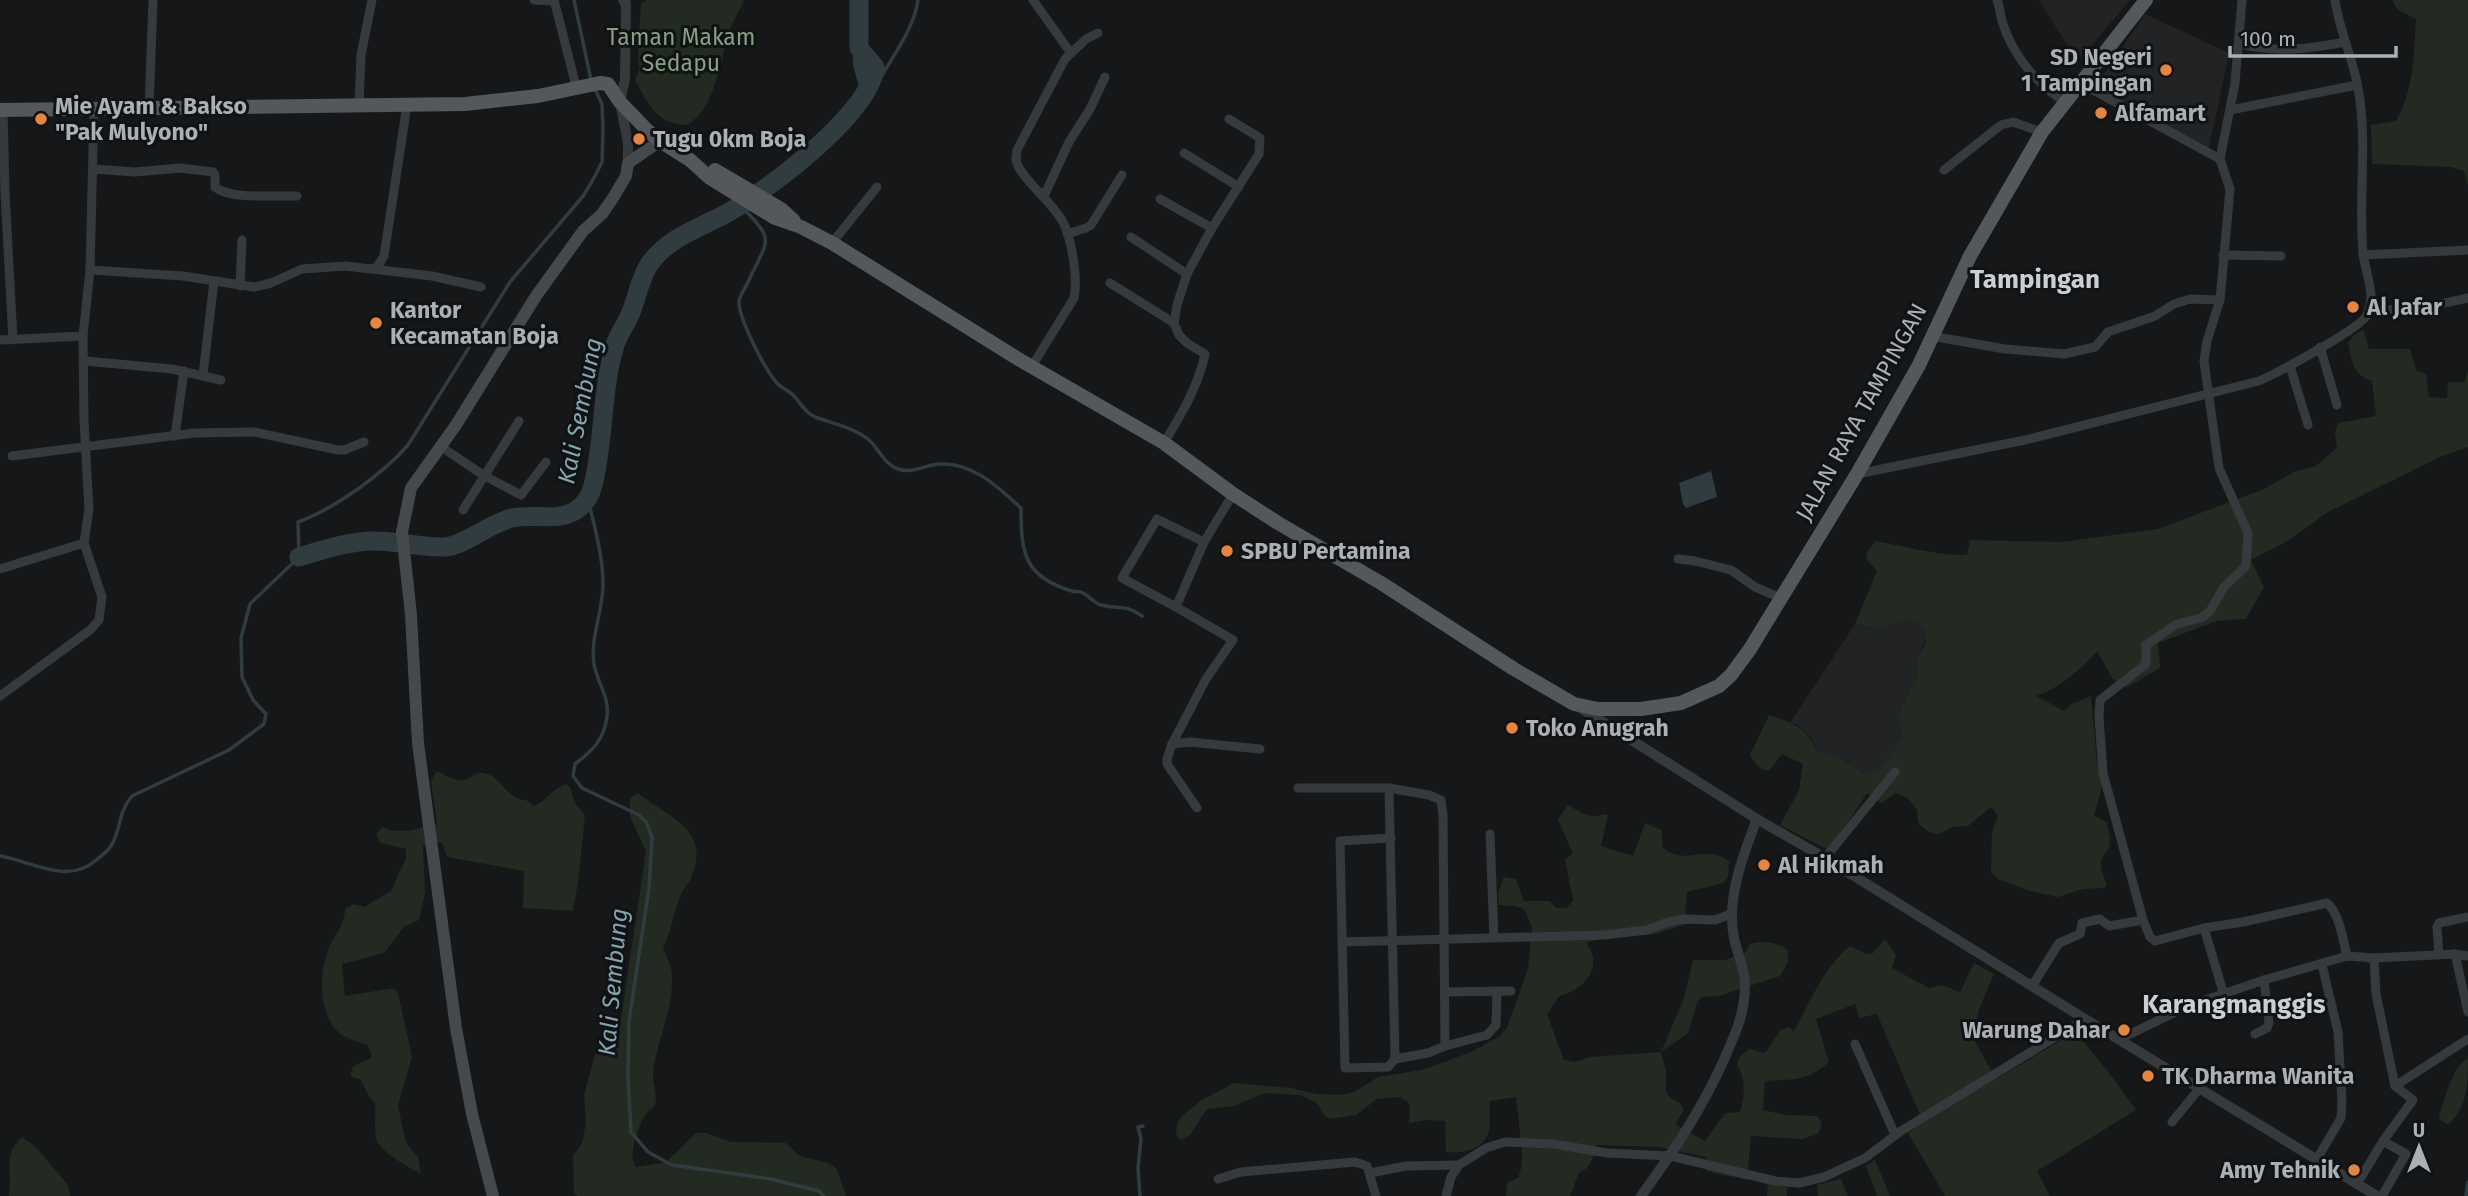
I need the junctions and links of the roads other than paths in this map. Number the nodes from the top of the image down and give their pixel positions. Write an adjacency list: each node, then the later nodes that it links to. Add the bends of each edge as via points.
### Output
1 (153, 0): 23 (street)
2 (372, 0): 21 (street, via 361,55)
3 (534, 0): 4 (street)
4 (554, 0): 18 (street)
5 (1033, 0): 14 (street)
6 (1997, 0): 20 (street, via 2006,31 2027,68 2046,90)
7 (2146, 0): 16 (main road, JALAN RAYA TAMPINGAN)
8 (2242, 0): 13 (street)
9 (2335, 0): 12 (street)
10 (627, 1): 19 (street)
11 (1098, 33): 14 (street)
12 (2344, 42): 13 (street, via 2275,49); 17 (street)
13 (2240, 44): 26 (street)
14 (1070, 52): 40 (street, via 1016,157 1017,166)
15 (1105, 78): 40 (street)
16 (2080, 83): 20 (main road, JALAN RAYA TAMPINGAN); 31 (street)
17 (2357, 85): 26 (street); 50 (street)
18 (577, 86): 19 (main road, via 608,85); 22 (main road, via 505,100)
19 (620, 102): 29 (main road); 32 (street)
20 (2065, 102): 28 (main road, JALAN RAYA TAMPINGAN)
21 (359, 105): 22 (main road); 23 (main road)
22 (407, 105): 52 (street, via 384,256)
23 (149, 109): 25 (main road)
24 (2, 110): 25 (main road); 38 (street)
25 (94, 110): 33 (street)
26 (2230, 110): 31 (street)
27 (1229, 119): 37 (street, via 1260,138 1259,154)
28 (2042, 132): 34 (street, via 2013,122 2001,125); 64 (main road, JALAN RAYA TAMPINGAN, via 1970,256)
29 (660, 141): 32 (main road); 47 (main road)
30 (1184, 153): 37 (street)
31 (2220, 159): 49 (street, via 2230,189)
32 (628, 163): 82 (main road, via 614,198 583,231 536,296)
33 (93, 169): 39 (street, via 213,172 220,191); 53 (street)
34 (1944, 170)
35 (1122, 175): 44 (street, via 1091,225)
36 (877, 187): 47 (street)
37 (1239, 187): 43 (street)
38 (2, 193): 42 (street)
39 (297, 195)
40 (1045, 196): 44 (street)
41 (1160, 199): 43 (street)
42 (3, 223): 66 (street)
43 (1212, 228): 54 (street)
44 (1067, 234): 69 (street, via 1077,285 1074,298)
45 (1131, 237): 54 (street)
46 (242, 240): 57 (street)
47 (832, 243): 69 (main road)
48 (2468, 250): 50 (street)
49 (2223, 255): 51 (street); 60 (street)
50 (2363, 255): 61 (street)
51 (2281, 256)
52 (370, 269): 57 (street, via 302,269 271,283); 58 (street)
53 (90, 270): 55 (street); 63 (street)
54 (1187, 274): 62 (street)
55 (214, 281): 57 (street); 72 (street)
56 (1110, 283): 62 (street)
57 (240, 286)
58 (481, 287)
59 (2468, 298): 61 (street, via 2425,308)
60 (2220, 300): 64 (street, via 2190,299 2174,304 2155,316 2108,332 2095,347 2064,354); 74 (street, via 2204,351)
61 (2369, 309): 67 (street, via 2354,328)
62 (1174, 323): 80 (street, via 1179,335 1205,354 1186,407)
63 (83, 336): 66 (street); 68 (street)
64 (1931, 336): 85 (main road, JALAN RAYA TAMPINGAN)
65 (0, 340): 66 (street)
66 (13, 340)
67 (2320, 347): 70 (street); 75 (street)
68 (85, 362): 71 (street); 81 (street)
69 (1032, 366): 80 (main road)
70 (2291, 366): 74 (street, via 2259,381); 77 (street)
71 (184, 371): 72 (street); 78 (street)
72 (203, 375): 73 (street)
73 (221, 380)
74 (2208, 395): 85 (street, via 2025,440); 109 (street, via 2219,468 2248,533 2245,566 2224,587 2210,611 2177,624 2146,645 2146,664 2102,696 2099,704 2103,773)
75 (2337, 405)
76 (519, 421): 86 (street)
77 (2308, 425)
78 (176, 436): 79 (street, via 254,432 344,450); 81 (street)
79 (363, 442)
80 (1164, 443): 87 (main road)
81 (86, 446): 83 (street); 89 (street, via 89,509)
82 (440, 446): 86 (street); 146 (main road, via 411,488 402,532 418,743 443,937 470,1101)
83 (12, 456)
84 (546, 462): 86 (street, via 521,495)
85 (1857, 474): 93 (main road, JALAN RAYA TAMPINGAN)
86 (483, 475): 88 (street)
87 (1233, 494): 90 (street); 96 (main road)
88 (463, 510)
89 (84, 542): 92 (street); 95 (street, via 103,597 99,620)
90 (1204, 542): 94 (street); 94 (street, via 1157,519 1122,578)
91 (1678, 559): 93 (street, via 1731,570 1755,587)
92 (0, 569)
93 (1781, 597): 96 (main road, JALAN RAYA TAMPINGAN, via 1731,675 1702,695 1641,709)
94 (1177, 607): 97 (street, via 1233,640 1206,679)
95 (0, 696)
96 (1574, 704): 103 (street)
97 (1172, 744): 98 (street); 102 (street, via 1167,764)
98 (1260, 749)
99 (1895, 772): 106 (street)
100 (1298, 788): 101 (street)
101 (1389, 788): 105 (street); 113 (street, via 1441,800)
102 (1197, 808)
103 (1757, 819): 106 (street); 107 (street)
104 (1490, 834): 111 (street)
105 (1391, 838): 112 (street); 114 (street, via 1340,841)
106 (1825, 858): 122 (street)
107 (1731, 914): 111 (street, via 1604,935); 140 (street, via 1746,982 1742,1020 1710,1092)
108 (2468, 918): 116 (street, via 2439,923)
109 (2143, 920): 110 (street, via 2155,941); 122 (street, via 2109,926 2100,919 2082,923 2080,934 2059,943)
110 (2204, 928): 117 (street, via 2327,903); 126 (street)
111 (1494, 938): 113 (street)
112 (1392, 939): 113 (street); 114 (street); 134 (street)
113 (1444, 939): 125 (street)
114 (1342, 942): 134 (street, via 1345,1068 1388,1067)
115 (2455, 954): 116 (street); 118 (street); 127 (street)
116 (2438, 955): 119 (street)
117 (2347, 956): 119 (street); 120 (street)
118 (2468, 956)
119 (2374, 958): 135 (street, via 2376,994)
120 (2322, 965): 121 (street); 141 (street, via 2338,1032 2342,1101 2341,1118)
121 (2264, 980): 126 (street); 129 (street, via 2269,1026)
122 (2032, 986): 128 (street)
123 (1497, 991): 124 (street); 125 (street); 133 (street, via 1494,1030)
124 (1511, 991)
125 (1445, 992): 133 (street)
126 (2224, 995): 130 (street, via 2188,1006)
127 (2468, 1012)
128 (2085, 1019): 130 (street); 138 (street)
129 (2255, 1034)
130 (2120, 1039): 136 (street)
131 (2468, 1039): 135 (street)
132 (1855, 1044): 138 (street)
133 (1445, 1046): 134 (street)
134 (1395, 1059)
135 (2395, 1086): 139 (street, via 2413,1100)
136 (2199, 1089): 137 (street); 141 (street)
137 (2172, 1122)
138 (1895, 1135): 140 (street, via 1865,1158 1799,1183 1767,1180)
139 (2383, 1141): 145 (street); 150 (street, via 2406,1154)
140 (1671, 1156): 142 (street, via 1505,1142); 149 (street)
141 (2317, 1159): 145 (street)
142 (1460, 1165): 143 (street, via 1406,1166); 148 (street)
143 (1370, 1173): 144 (street, via 1367,1166 1356,1162 1241,1172); 147 (street)
144 (1218, 1179)
145 (2357, 1184): 150 (street)
146 (493, 1196)
147 (1376, 1196)
148 (1446, 1196)
149 (1641, 1196)
150 (2379, 1196)

